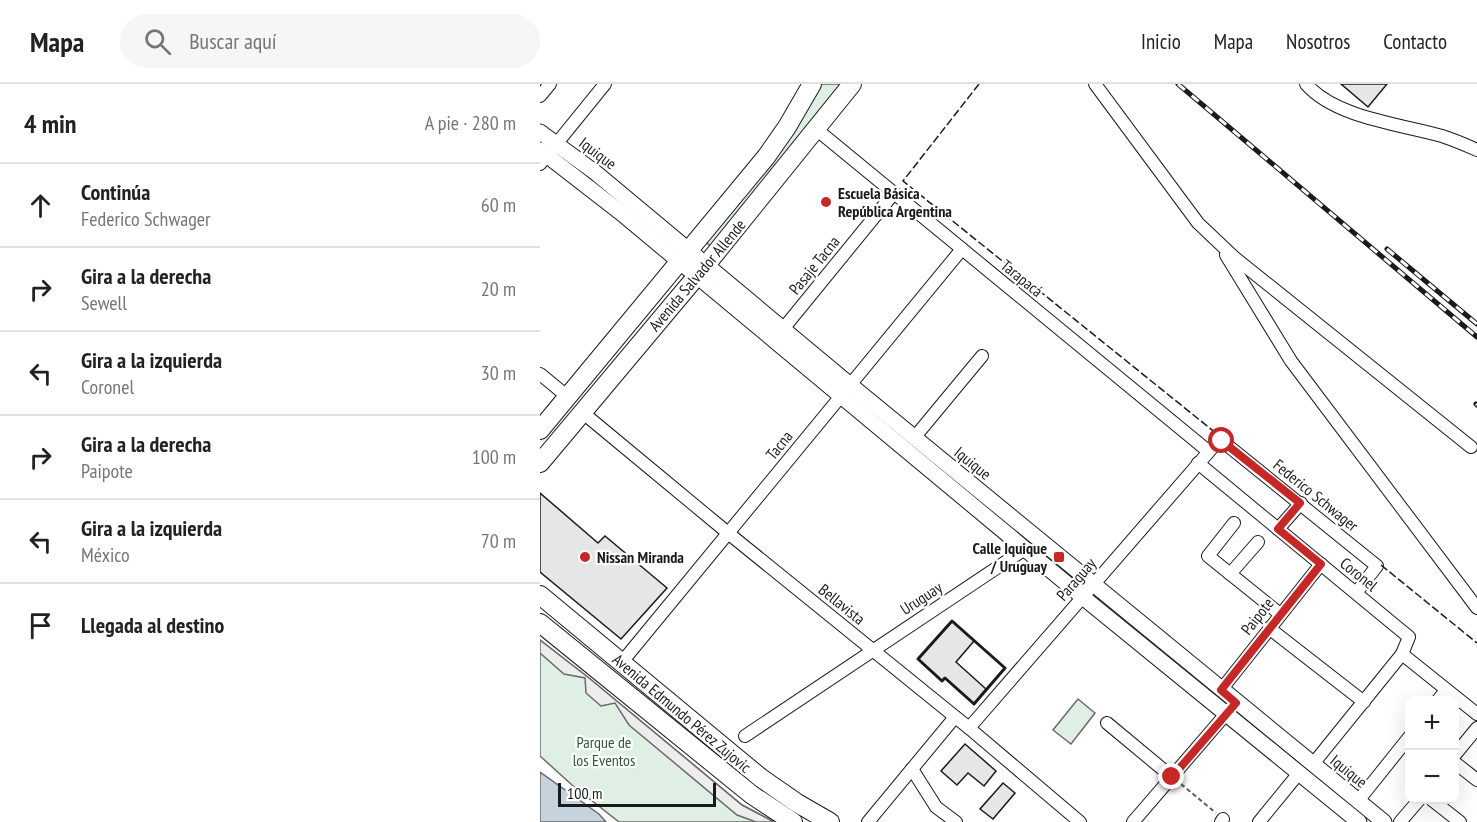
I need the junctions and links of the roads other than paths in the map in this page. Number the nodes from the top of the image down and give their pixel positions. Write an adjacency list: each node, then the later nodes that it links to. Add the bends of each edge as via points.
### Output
1 (550, 84): 7 (street)
2 (605, 84): 11 (street)
3 (852, 84): 8 (highway, Avenida Salvador Allende)
4 (1095, 84): 13 (street, via 1198,223)
5 (1306, 84): 10 (street, via 1316,95 1341,109 1445,137)
6 (806, 88): 15 (highway, Avenida Salvador Allende, via 787,127)
7 (540, 96)
8 (816, 129): 12 (street, Tarapacá); 16 (highway, Avenida Salvador Allende)
9 (540, 132): 11 (main road, Iquique)
10 (1477, 150)
11 (546, 153): 15 (main road, Iquique, via 596,173)
12 (894, 193): 14 (street, Tarapacá); 17 (street, Pasaje Tacna)
13 (1218, 242): 25 (street); 40 (street, via 1291,361)
14 (962, 249): 20 (street, Tacna); 26 (street, Tarapacá)
15 (685, 257): 16 (main road, Iquique); 21 (highway, Avenida Salvador Allende)
16 (701, 271): 17 (main road, Iquique); 20 (main road, Iquique); 22 (highway, Avenida Salvador Allende)
17 (783, 329): 20 (main road, Iquique)
18 (982, 356): 24 (street)
19 (540, 374): 21 (street)
20 (846, 390): 24 (main road, Iquique); 32 (street, Tacna); 34 (main road, Iquique)
21 (568, 397): 23 (highway, Avenida Salvador Allende)
22 (582, 411): 27 (highway, Avenida Salvador Allende); 32 (street, Bellavista)
23 (540, 430)
24 (914, 438): 37 (main road, Iquique)
25 (1471, 447)
26 (1208, 451): 28 (street, Paraguay); 29 (street, Federico Schwager, via 1222,441)
27 (540, 463)
28 (1198, 463): 31 (street, Coronel); 37 (street, Paraguay)
29 (1300, 503): 31 (street); 38 (street, Federico Schwager, via 1377,566)
30 (1234, 523): 36 (street, via 1208,556)
31 (1278, 529): 35 (street, Coronel)
32 (728, 533): 44 (street, Bellavista); 46 (street, Tacna)
33 (1258, 542): 36 (street)
34 (1025, 549): 37 (main road, Iquique); 44 (street, Uruguay)
35 (1321, 564): 38 (street, Coronel); 41 (street, Paipote)
36 (1230, 574): 41 (street)
37 (1088, 591): 47 (main road, Iquique); 51 (main road, Iquique); 55 (street, Paraguay)
38 (1356, 593): 45 (street, Coronel, via 1409,636)
39 (540, 595): 46 (highway, Avenida Edmundo Pérez Zujovic)
40 (1477, 608)
41 (1280, 614): 43 (street, Paipote)
42 (540, 623): 70 (highway, Avenida Edmundo Pérez Zujovic, via 752,795)
43 (1269, 628): 47 (street, Paipote); 50 (street)
44 (873, 650): 53 (street, Bellavista); 57 (street, Uruguay)
45 (1402, 654): 48 (street); 50 (street)
46 (622, 662): 71 (highway, Avenida Edmundo Pérez Zujovic, via 761,778)
47 (1221, 690): 51 (main road, Iquique)
48 (1446, 690): 49 (street); 52 (street)
49 (1441, 696)
50 (1364, 702): 60 (street)
51 (1231, 708): 60 (main road, Iquique); 63 (main road, Iquique); 64 (street)
52 (1477, 714)
53 (955, 717): 55 (street, Bellavista); 62 (street)
54 (1107, 723): 64 (street)
55 (969, 728): 73 (street, Bellavista)
56 (1477, 728): 59 (street)
57 (745, 736)
58 (1405, 742): 66 (street)
59 (1459, 751)
60 (1313, 764): 66 (main road, Iquique)
61 (1459, 765): 65 (street)
62 (912, 768): 69 (street, via 936,807); 72 (street)
63 (1299, 773): 75 (street); 76 (main road, Iquique)
64 (1172, 777): 74 (street)
65 (1477, 780)
66 (1358, 801): 77 (main road, Iquique)
67 (1416, 804): 78 (street)
68 (1437, 804): 79 (street)
69 (956, 821)
70 (793, 822)
71 (830, 822)
72 (868, 822)
73 (1080, 822)
74 (1133, 822)
75 (1259, 822)
76 (1359, 822)
77 (1384, 822)
78 (1401, 822)
79 (1460, 822)

